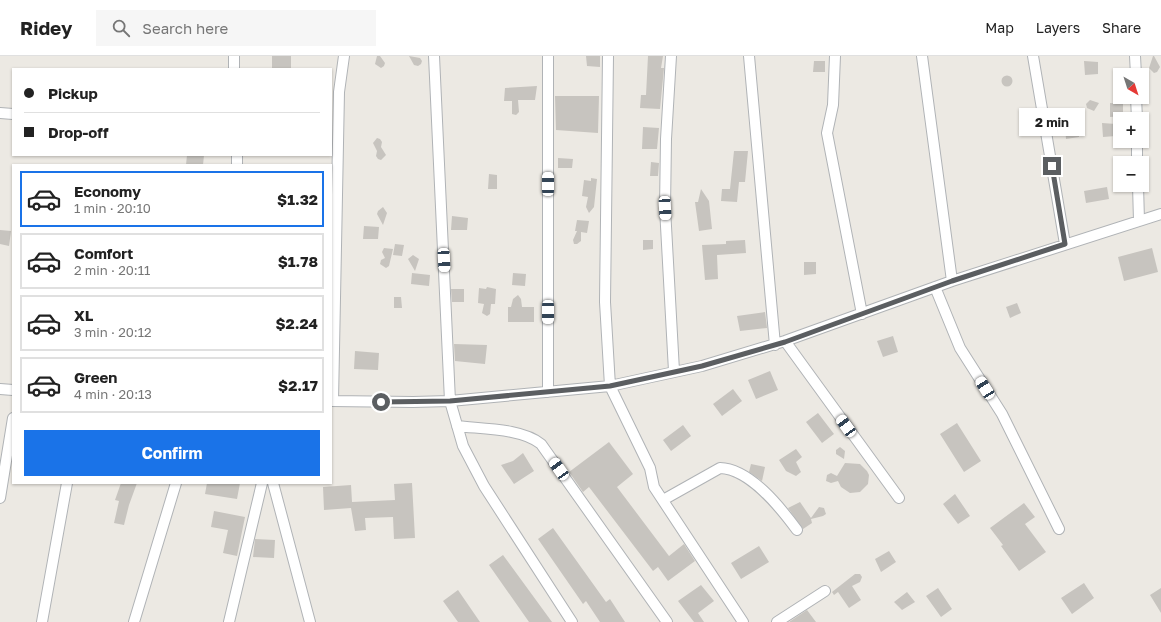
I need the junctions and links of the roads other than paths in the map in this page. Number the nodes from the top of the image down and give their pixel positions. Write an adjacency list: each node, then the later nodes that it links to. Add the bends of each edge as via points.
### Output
1 (234, 56): 12 (street)
2 (344, 56): 29 (street, via 339,92)
3 (434, 56): 30 (street)
4 (548, 56): 28 (street)
5 (608, 56): 25 (street, via 605,294)
6 (671, 56): 24 (street, via 665,208)
7 (749, 56): 23 (street)
8 (835, 56): 22 (street, via 833,105 827,133)
9 (922, 56): 20 (street)
10 (1033, 56): 19 (street)
11 (1135, 56): 13 (street)
12 (234, 68)
13 (1136, 68)
14 (0, 113): 15 (street)
15 (12, 114)
16 (1138, 192): 18 (street)
17 (1161, 214): 18 (street)
18 (1139, 221): 19 (street)
19 (1065, 244): 20 (street)
20 (952, 281): 21 (street)
21 (935, 288): 22 (street); 40 (street, via 960,348 1002,414)
22 (862, 314): 23 (street)
23 (780, 343): 24 (street, via 716,362); 38 (street)
24 (674, 371): 25 (street)
25 (610, 386): 28 (street); 39 (street, via 650,468 654,487)
26 (0, 389): 27 (street)
27 (12, 390)
28 (548, 392): 30 (street)
29 (332, 401): 30 (street)
30 (450, 401): 32 (street)
31 (12, 424): 37 (street)
32 (457, 426): 47 (street, via 463,446 484,486); 48 (street, via 523,434 541,444)
33 (67, 484): 43 (street)
34 (176, 484): 44 (street)
35 (262, 484): 45 (street)
36 (273, 484): 46 (street)
37 (0, 498)
38 (899, 498)
39 (663, 500): 41 (street, via 720,468 729,468 757,485 773,499); 49 (street)
40 (1059, 529)
41 (796, 530)
42 (826, 591): 50 (street)
43 (42, 622)
44 (134, 622)
45 (228, 622)
46 (310, 622)
47 (572, 622)
48 (667, 622)
49 (743, 622)
50 (777, 622)

